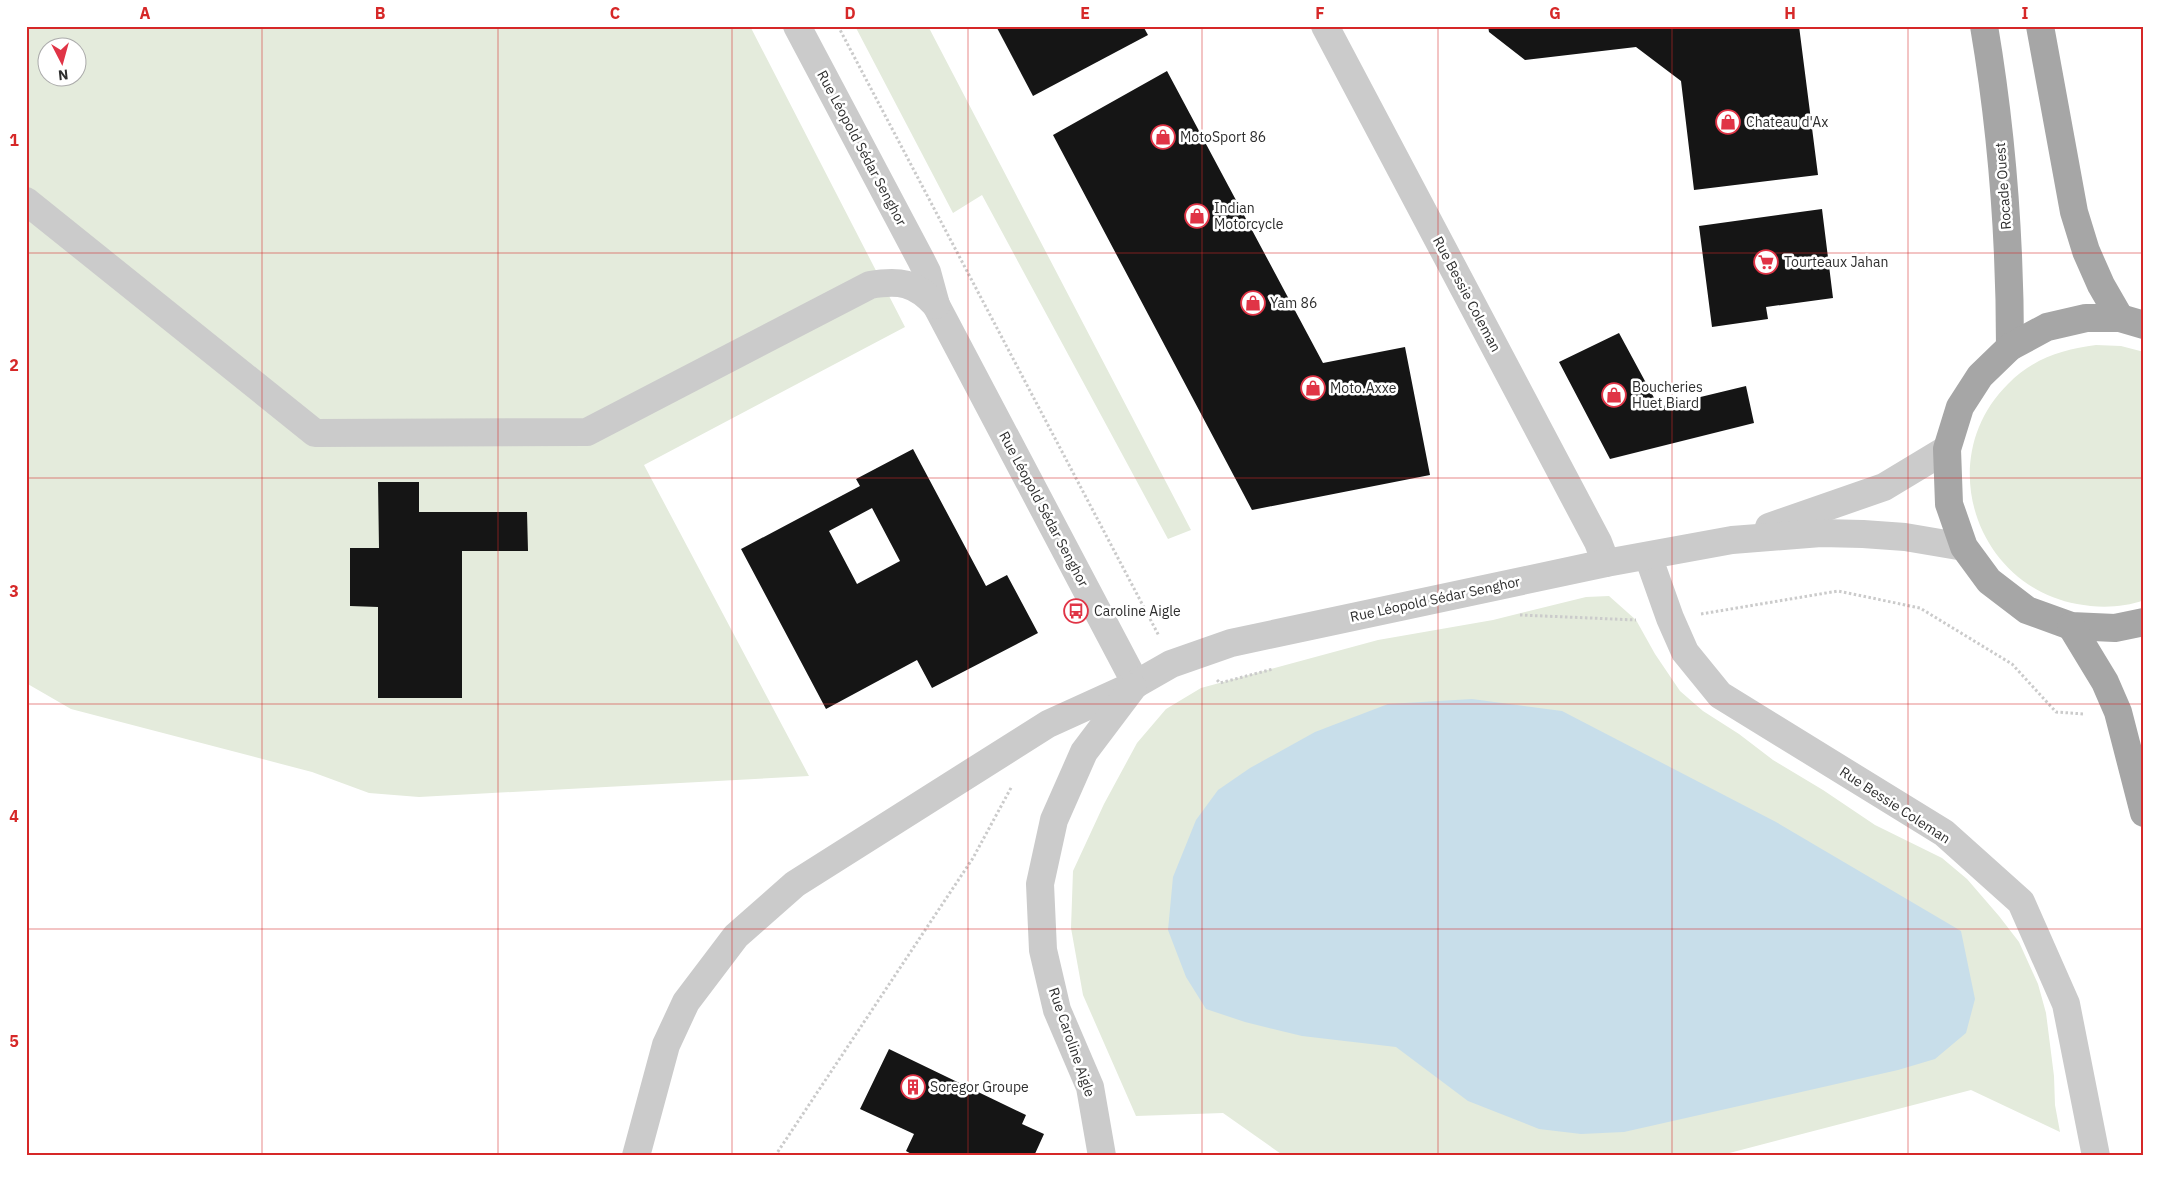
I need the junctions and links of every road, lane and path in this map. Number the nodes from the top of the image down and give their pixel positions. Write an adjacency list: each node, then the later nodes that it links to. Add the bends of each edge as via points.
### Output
1 (797, 26): 7 (street, Rue Léopold Sédar Senghor, via 927,272)
2 (838, 26): 20 (path, via 1156,632)
3 (1326, 26): 14 (street, Rue Bessie Coleman, via 1598,542)
4 (1984, 26): 9 (main road, Rocade Ouest, via 1998,122 2010,280)
5 (2040, 26): 8 (main road, via 2074,212 2086,251 2101,285)
6 (26, 201): 7 (street, via 316,433 588,432 870,285 891,281 909,284 925,292)
7 (936, 305): 22 (street, Rue Léopold Sédar Senghor)
8 (2132, 321): 9 (main road, via 2086,318 2047,326)
9 (2010, 347): 10 (main road, via 1980,376 1960,407)
10 (1948, 449): 11 (street, Rue Léopold Sédar Senghor, via 1884,487); 12 (main road, via 1949,504)
11 (1732, 540): 12 (street, Rue Léopold Sédar Senghor, via 1821,533 1863,534); 13 (street, Rue Léopold Sédar Senghor)
12 (1964, 547): 19 (main road, via 1989,581 2027,610)
13 (1648, 556): 14 (street, Rue Léopold Sédar Senghor); 29 (street, Rue Bessie Coleman, via 1685,652 1720,695 1944,834 2021,902 2066,1004)
14 (1606, 563): 20 (street, Rue Léopold Sédar Senghor, via 1231,643)
15 (1513, 615): 17 (path)
16 (1693, 616): 23 (path, via 1838,591 1920,608 2012,664 2056,712)
17 (1636, 620)
18 (2144, 622): 19 (main road, via 2115,628)
19 (2071, 626): 25 (main road, via 2105,682 2118,712)
20 (1183, 660): 21 (path, via 1220,683); 22 (street, Rue Léopold Sédar Senghor)
21 (1276, 668)
22 (1136, 684): 26 (street, via 1048,724 1006,750 795,884 736,936 686,1002 666,1046); 28 (street, Rue Caroline Aigle, via 1084,752 1054,820 1040,884 1043,950 1057,1010 1090,1087)
23 (2085, 714)
24 (1012, 785): 27 (path, via 973,858)
25 (2144, 813)
26 (636, 1156)
27 (775, 1156)
28 (1102, 1156)
29 (2096, 1156)

